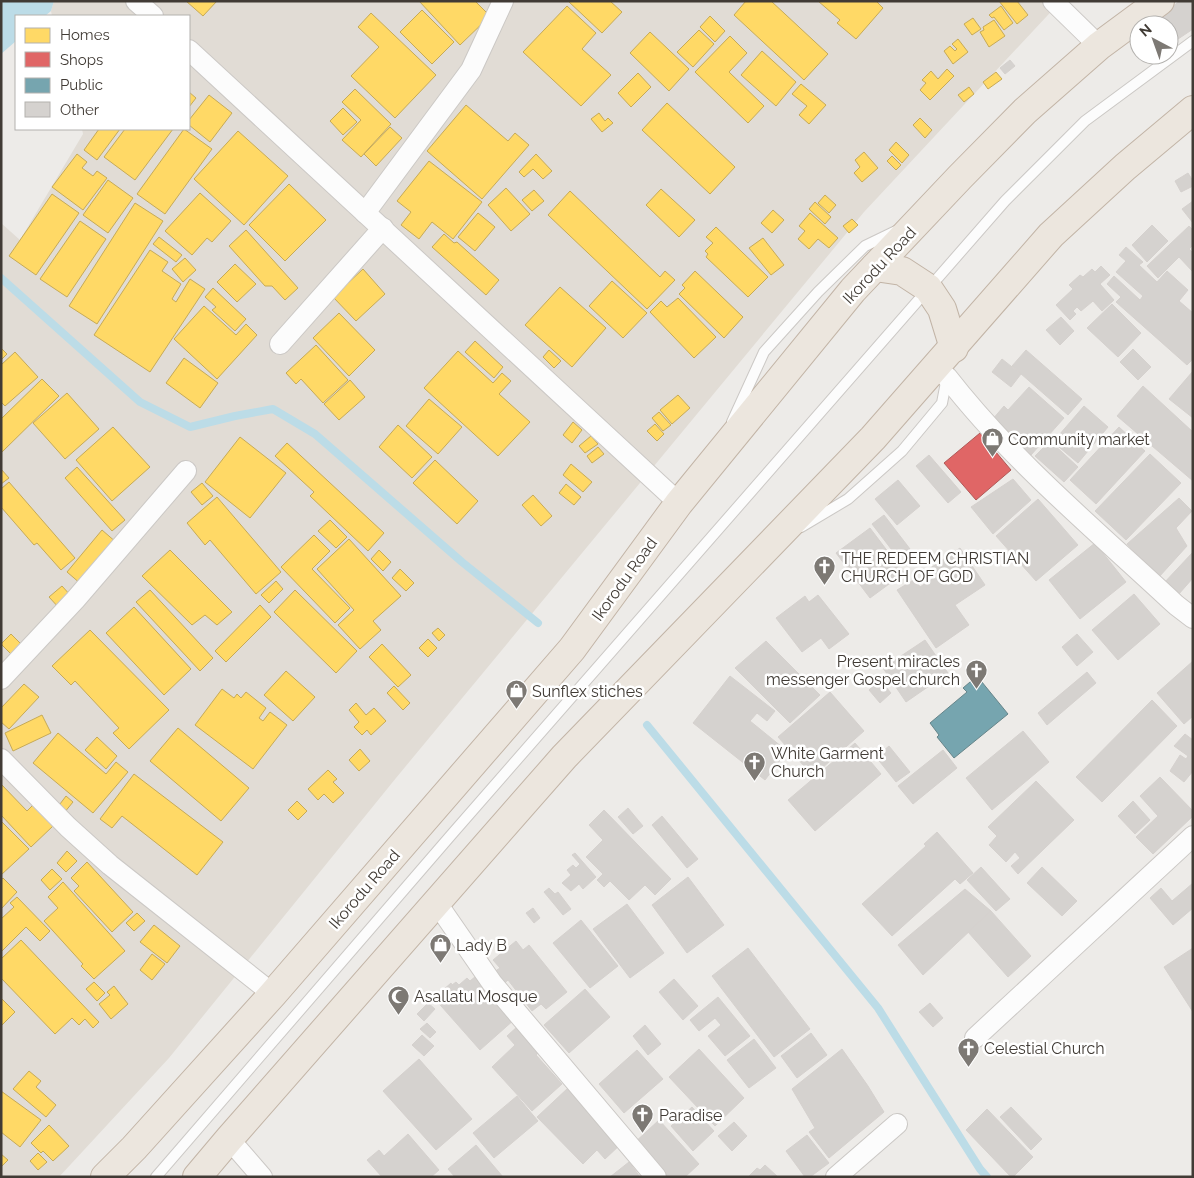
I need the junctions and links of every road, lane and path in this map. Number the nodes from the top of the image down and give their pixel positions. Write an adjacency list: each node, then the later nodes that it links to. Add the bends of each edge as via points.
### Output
1 (136, 1): 6 (street)
2 (502, 1): 11 (street, via 471,70)
3 (1053, 1): 8 (street)
4 (1146, 1): 8 (lane)
5 (1160, 1): 8 (highway, Ikorodu Road)
6 (152, 15)
7 (1193, 41): 15 (lane, via 1085,121 1005,201)
8 (1099, 46): 12 (highway, Ikorodu Road, via 1025,112)
9 (190, 51): 11 (street)
10 (1193, 110): 17 (highway, via 1051,235)
11 (365, 213): 13 (street)
12 (919, 220): 14 (highway, Ikorodu Road); 19 (lane, via 865,246 764,352)
13 (383, 228): 16 (street); 21 (street)
14 (875, 267): 15 (highway, via 902,271); 19 (highway, Ikorodu Road)
15 (928, 288): 17 (highway, via 942,310); 33 (lane)
16 (280, 344)
17 (954, 348): 18 (lane); 22 (highway, via 873,438)
18 (947, 377): 22 (lane, via 942,403 902,451 848,499); 23 (street, via 982,420 1037,476 1176,606)
19 (718, 456): 21 (highway, Ikorodu Road)
20 (186, 471): 24 (street, via 75,600)
21 (679, 503): 28 (highway, Ikorodu Road, via 572,649)
22 (766, 548): 27 (highway, via 564,757)
23 (1193, 618)
24 (1, 679)
25 (1, 759): 28 (street, via 110,865)
26 (1193, 836): 29 (street)
27 (436, 902): 31 (highway); 36 (street, via 492,983)
28 (273, 994): 32 (highway, Ikorodu Road)
29 (975, 1038)
30 (897, 1124): 37 (street)
31 (228, 1139): 34 (highway); 35 (street)
32 (105, 1177)
33 (156, 1177)
34 (198, 1177)
35 (262, 1177)
36 (656, 1177)
37 (836, 1177)

